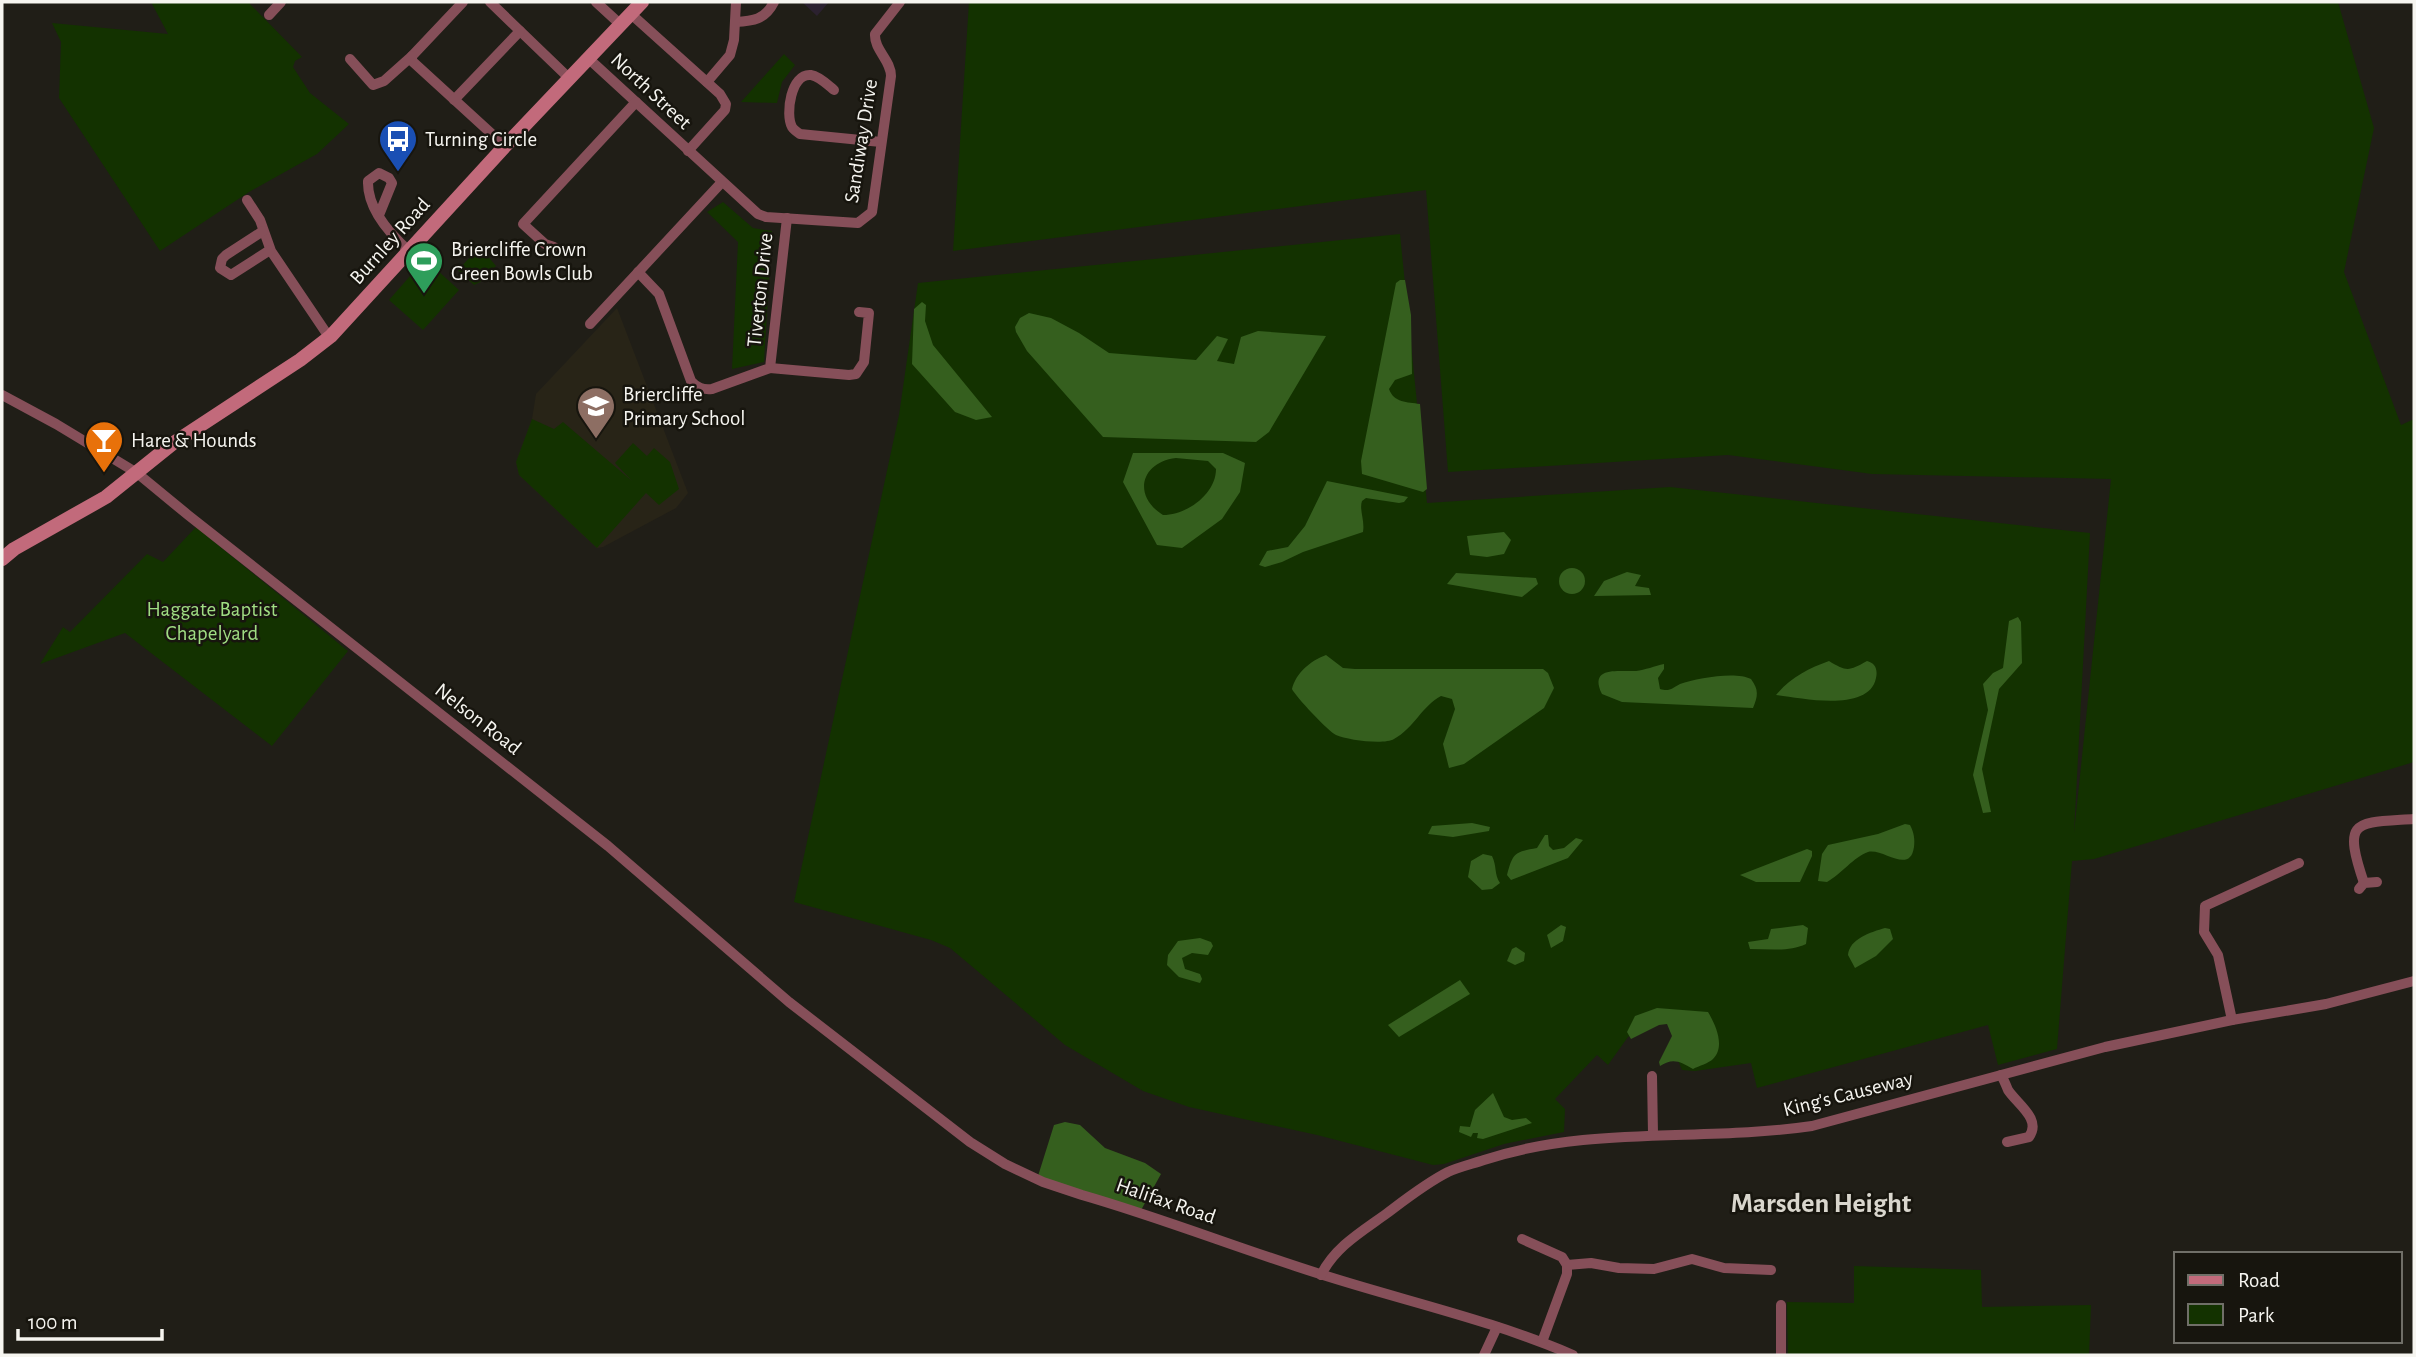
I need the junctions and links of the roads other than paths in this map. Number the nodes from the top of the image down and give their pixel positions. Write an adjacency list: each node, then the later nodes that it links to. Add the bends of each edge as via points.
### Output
1 (281, 2): 10 (street)
2 (463, 2): 14 (street)
3 (490, 2): 13 (street)
4 (596, 2): 12 (street)
5 (642, 2): 9 (street, Burnley Road)
6 (736, 2): 11 (street)
7 (774, 2): 11 (street, via 765,16)
8 (900, 2): 22 (street, Sandiway Drive, via 875,34 876,45 891,69)
9 (631, 14): 12 (street, Burnley Road); 18 (street)
10 (269, 15)
11 (735, 22): 18 (street, via 730,55)
12 (621, 25): 15 (street, Burnley Road)
13 (520, 30): 17 (street); 20 (street)
14 (412, 59): 16 (street, via 373,85); 20 (street)
15 (589, 59): 17 (street, Burnley Road); 21 (street, North Street)
16 (349, 60)
17 (570, 79): 23 (street, Burnley Road)
18 (706, 82): 24 (street, via 723,97 725,110)
19 (834, 90): 22 (street, via 809,74 796,82 790,119 794,130)
20 (454, 100): 23 (street)
21 (636, 102): 24 (street, North Street); 30 (street, via 523,224)
22 (881, 142): 28 (street, Sandiway Drive, via 872,212 864,220)
23 (505, 146): 32 (street, Burnley Road)
24 (688, 150): 25 (street, Sandiway Drive)
25 (722, 182): 28 (street, Sandiway Drive, via 758,214); 33 (street)
26 (247, 200): 29 (street)
27 (379, 215): 32 (street)
28 (787, 218): 37 (street, Tiverton Drive)
29 (263, 231): 31 (street); 31 (street, via 226,255 220,268 231,275)
30 (554, 247)
31 (270, 250): 36 (street)
32 (409, 251): 36 (street, Burnley Road)
33 (638, 272): 35 (street); 37 (street, Tiverton Drive, via 659,294 695,385 712,389)
34 (869, 313): 37 (street, via 864,362 856,374)
35 (590, 324)
36 (329, 337): 39 (street, Burnley Road)
37 (770, 368)
38 (2, 396): 39 (street, Nelson Road)
39 (137, 473): 40 (street); 45 (street, Nelson Road, via 608,846)
40 (2, 559)
41 (2414, 819): 43 (street, via 2368,822 2358,828 2353,837 2362,886)
42 (2299, 863): 46 (street, via 2205,906 2204,932 2218,954)
43 (2376, 882)
44 (2414, 981): 46 (street, King's Causeway, via 2326,1004)
45 (789, 1002): 54 (street, Halifax Road, via 1005,1164 1043,1182)
46 (2232, 1020): 47 (street, King's Causeway)
47 (2001, 1074): 49 (street, King's Causeway, via 1812,1126 1714,1135); 50 (street, via 2025,1108 2033,1133)
48 (1652, 1076): 49 (street)
49 (1653, 1134): 54 (street, King's Causeway, via 1548,1143 1447,1172 1349,1240 1329,1258)
50 (2007, 1142)
51 (1522, 1239): 52 (street, via 1562,1257)
52 (1567, 1265): 53 (street, via 1654,1269 1692,1259 1724,1268); 57 (street)
53 (1771, 1270)
54 (1321, 1275): 56 (street, Halifax Road)
55 (1781, 1305): 60 (street)
56 (1497, 1327): 57 (street, Halifax Road); 58 (street)
57 (1542, 1342): 59 (street, Halifax Road)
58 (1484, 1355)
59 (1573, 1355)
60 (1781, 1355)

